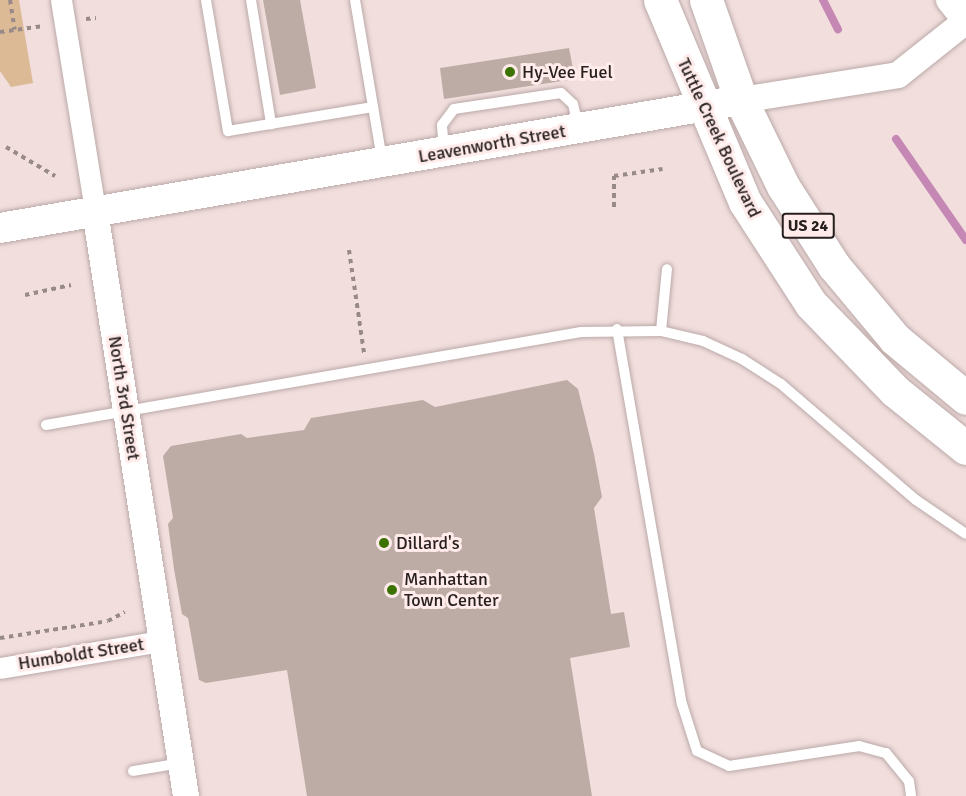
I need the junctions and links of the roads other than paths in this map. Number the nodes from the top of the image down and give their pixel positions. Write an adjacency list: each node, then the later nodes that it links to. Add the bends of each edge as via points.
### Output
1 (61, 0): 16 (street, North 3rd Street)
2 (206, 0): 12 (lane, via 228,131)
3 (251, 0): 12 (lane)
4 (355, 0): 10 (lane)
5 (660, 0): 11 (highway, Tuttle Creek Boulevard / US 24)
6 (706, 0): 9 (highway, Tuttle Creek Boulevard / US 24)
7 (949, 0): 8 (street)
8 (966, 21): 9 (street, Leavenworth Street, via 898,75)
9 (741, 100): 11 (main road, Leavenworth Street); 21 (highway, Tuttle Creek Boulevard / US 24, via 783,186 834,266 895,339)
10 (373, 107): 12 (lane); 15 (lane)
11 (702, 107): 13 (main road, Leavenworth Street); 24 (highway, Tuttle Creek Boulevard / US 24, via 745,202 811,304 895,391)
12 (271, 124)
13 (578, 129): 14 (main road, Leavenworth Street); 14 (lane, via 573,104 561,93 454,109 441,125)
14 (445, 152): 15 (main road, Leavenworth Street)
15 (383, 163): 16 (main road, Leavenworth Street)
16 (95, 211): 17 (main road, Leavenworth Street); 22 (street, North 3rd Street)
17 (0, 228)
18 (667, 269): 20 (lane)
19 (617, 329): 20 (lane); 22 (lane, via 581,332); 31 (lane, via 684,715 697,751 729,766 859,746 886,753 909,781)
20 (661, 331): 25 (lane, via 703,341 742,359 781,384 916,500)
21 (966, 398)
22 (126, 412): 23 (lane); 26 (street, North 3rd Street)
23 (46, 425)
24 (966, 448)
25 (966, 534)
26 (162, 641): 27 (street, Humboldt Street); 28 (street, North 3rd Street)
27 (0, 668)
28 (181, 763): 29 (lane); 30 (street, North 3rd Street)
29 (133, 771)
30 (186, 796)
31 (911, 796)

